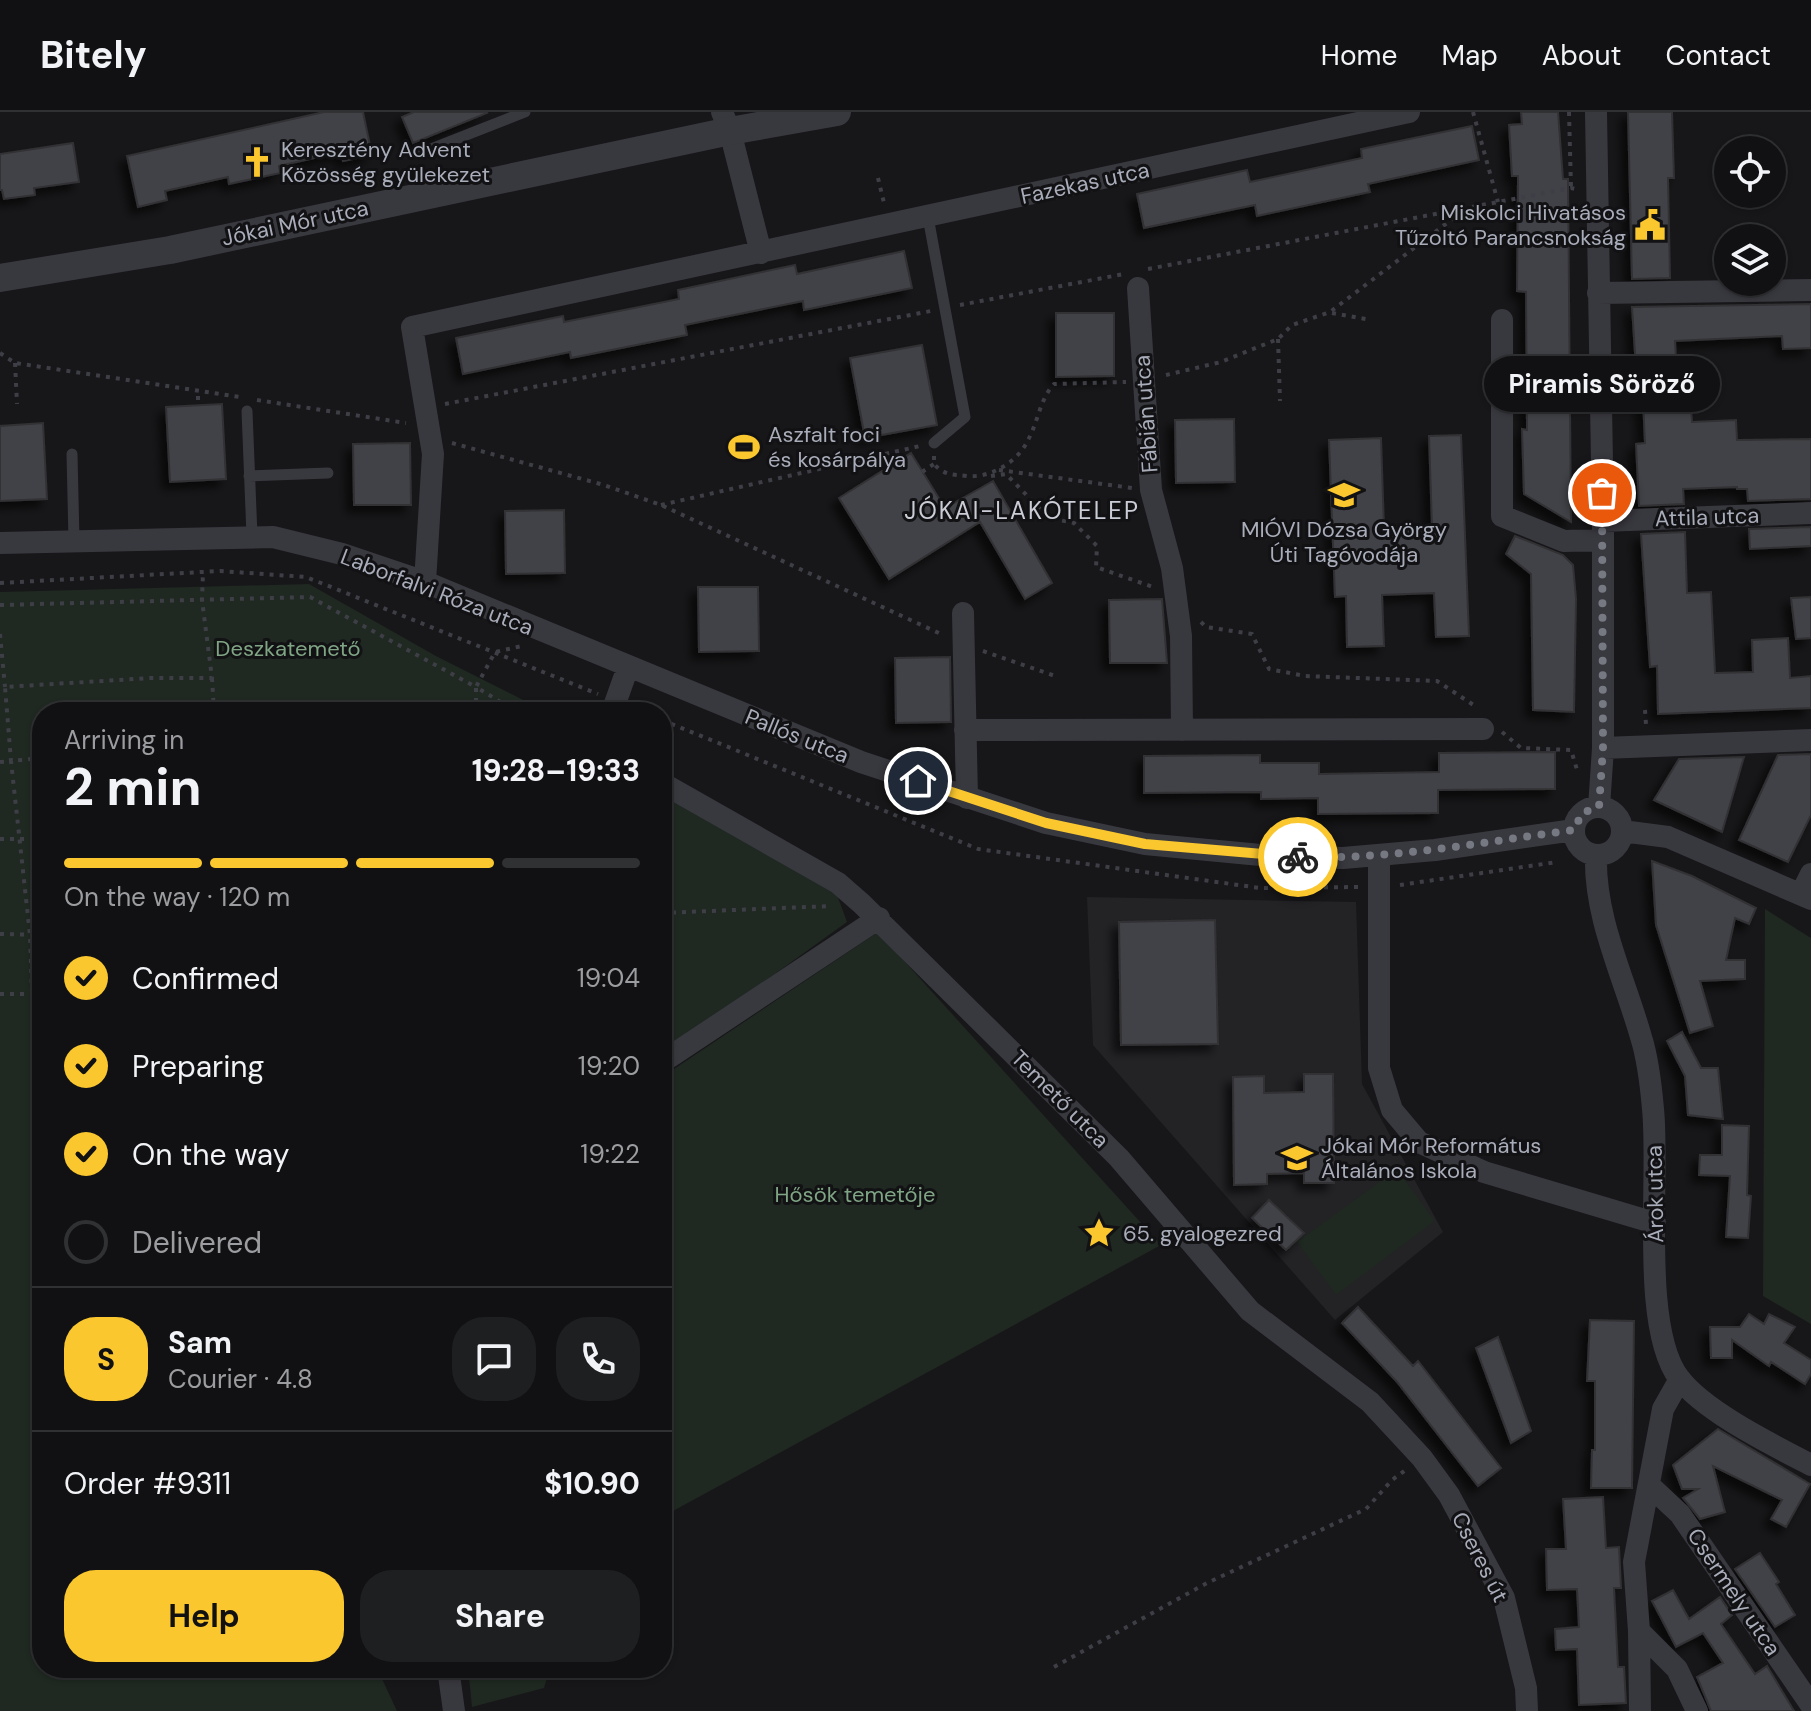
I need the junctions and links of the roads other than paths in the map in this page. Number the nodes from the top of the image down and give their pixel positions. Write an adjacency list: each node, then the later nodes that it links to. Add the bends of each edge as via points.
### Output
1 (525, 112): 7 (lane)
2 (837, 112): 6 (street)
3 (1409, 112): 5 (street, Fazekas utca)
4 (1596, 112): 13 (street)
5 (1336, 120): 8 (street, Fazekas utca)
6 (726, 122): 9 (street); 11 (street, Jókai Mór utca, via 170,250)
7 (418, 154)
8 (928, 217): 9 (street, Fazekas utca); 16 (lane, via 965,417)
9 (761, 253): 25 (street, via 412,327 433,454)
10 (1137, 277): 31 (street, Fábián utca, via 1151,490 1172,568 1181,636)
11 (0, 278)
12 (1811, 290): 13 (street)
13 (1598, 293): 21 (street)
14 (1502, 320): 21 (street, Attila utca, via 1502,516 1564,541)
15 (247, 411): 19 (lane)
16 (934, 443)
17 (72, 454): 23 (lane)
18 (328, 473): 19 (lane)
19 (249, 476): 22 (lane)
20 (1811, 513): 21 (street, Attila utca)
21 (1602, 531): 33 (street)
22 (252, 536): 23 (street, Laborfalvi Róza utca); 25 (street, Laborfalvi Róza utca, via 342,554)
23 (74, 540): 24 (street, Laborfalvi Róza utca)
24 (0, 543)
25 (425, 582): 27 (street, Laborfalvi Róza utca)
26 (963, 613): 30 (street)
27 (628, 667): 28 (street); 35 (street, Pallós utca, via 861,762)
28 (616, 702)
29 (1487, 723): 31 (street)
30 (965, 730): 31 (street); 35 (street)
31 (1182, 730)
32 (1811, 740): 33 (street)
33 (1603, 748): 36 (street)
34 (672, 789): 43 (street, Temető utca, via 838,883)
35 (967, 798): 39 (street, Pallós utca, via 1046,823 1145,844 1271,856)
36 (1599, 807): 37 (street, via 1582,813); 38 (street, via 1615,814)
37 (1574, 830): 39 (street, Pallós utca); 40 (street, via 1580,846)
38 (1622, 831): 40 (street, via 1615,848); 42 (street, via 1668,837)
39 (1379, 855): 45 (street, via 1379,1068 1392,1110 1419,1142 1484,1172)
40 (1596, 855): 45 (street, Árok utca, via 1597,886 1614,957 1647,1067)
41 (1811, 874): 42 (street)
42 (1806, 897)
43 (870, 911): 44 (street); 47 (street, Temető utca, via 1119,1158 1250,1311 1370,1402)
44 (672, 1055)
45 (1655, 1223): 46 (street, Árok utca, via 1657,1310 1665,1352)
46 (1680, 1379): 48 (street, Árok utca, via 1714,1409); 49 (street, via 1663,1409)
47 (1422, 1458): 54 (street, Cseres út, via 1449,1495 1504,1598)
48 (1811, 1465)
49 (1649, 1485): 50 (street, via 1634,1562); 52 (street, Csermely utca, via 1680,1514)
50 (1639, 1631): 55 (street); 56 (street, via 1677,1669)
51 (449, 1678): 53 (street)
52 (1811, 1705)
53 (454, 1711)
54 (1527, 1711)
55 (1640, 1711)
56 (1697, 1711)

